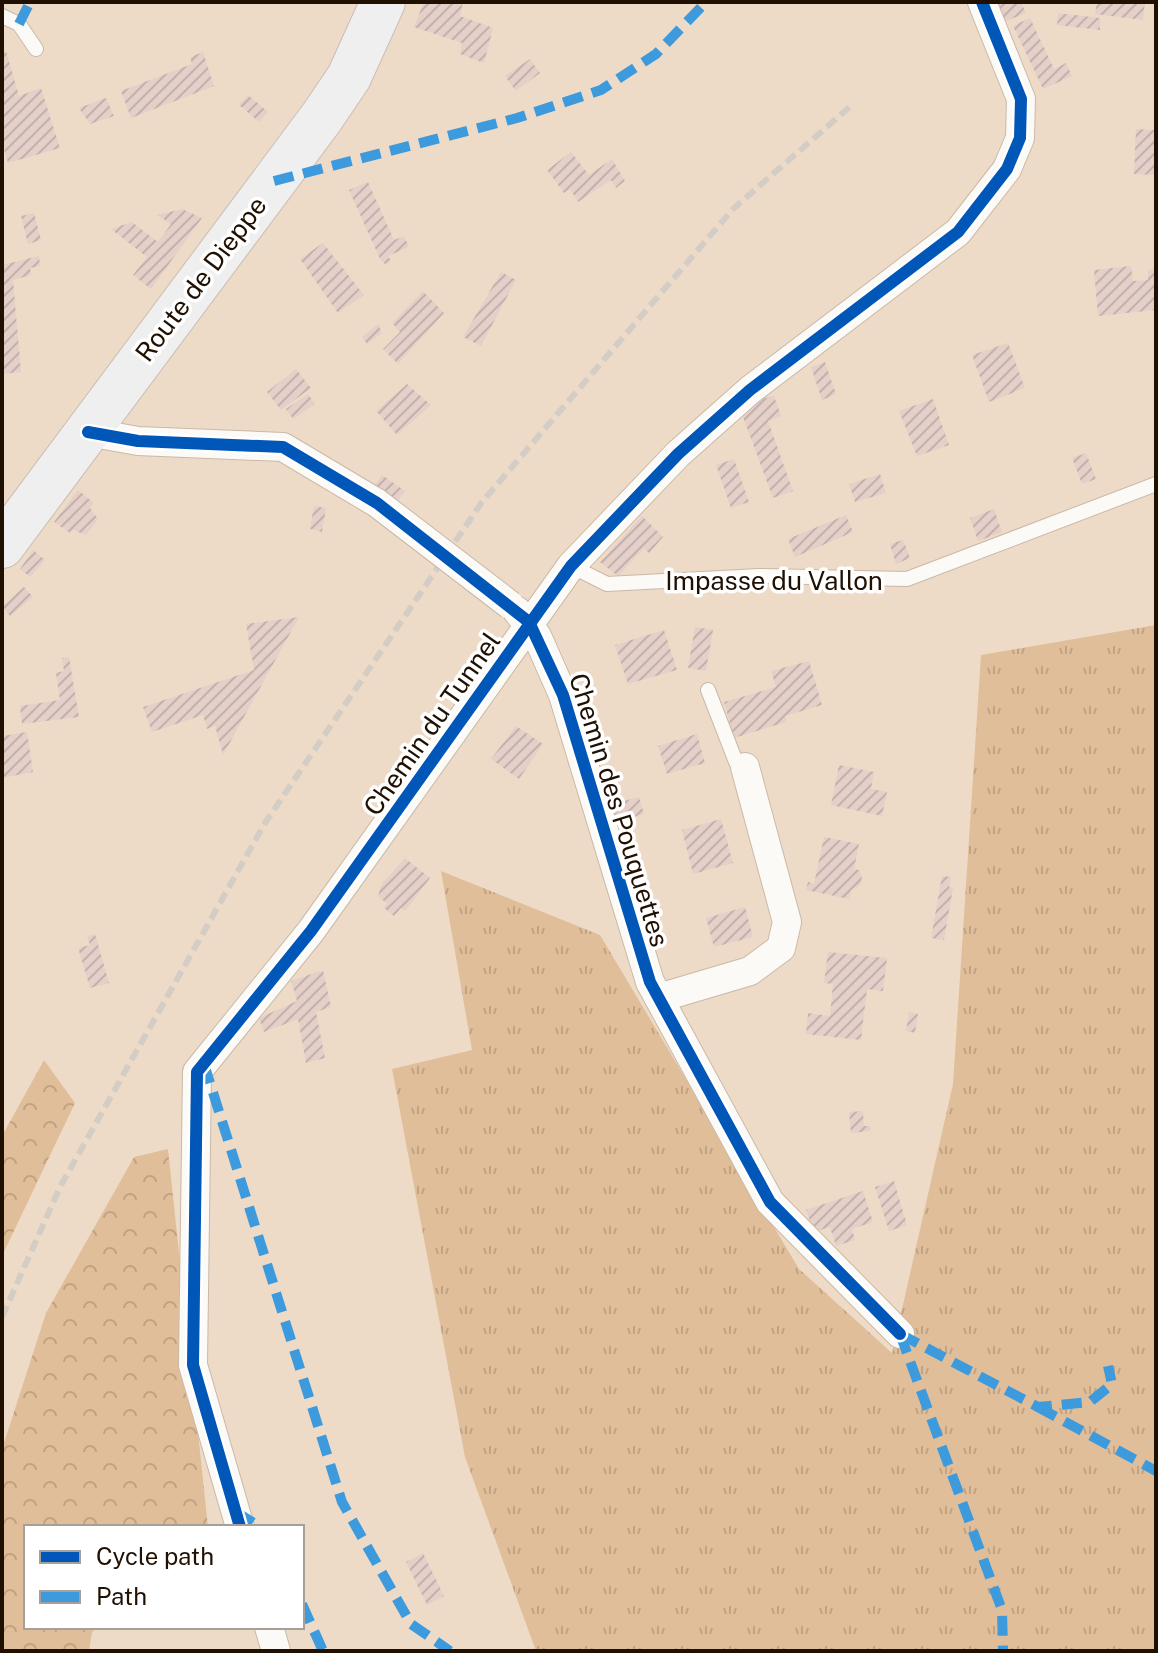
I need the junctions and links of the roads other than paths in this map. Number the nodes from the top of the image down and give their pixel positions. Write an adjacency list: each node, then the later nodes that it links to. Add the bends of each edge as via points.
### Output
1 (383, 2): 5 (main road, Route de Dieppe, via 349,77 322,117)
2 (982, 2): 8 (street, Chemin du Tunnel, via 1021,99 1020,138 1007,169 958,232 750,390 678,454)
3 (2, 16): 4 (lane, via 19,24)
4 (36, 49)
5 (88, 432): 7 (main road, Route de Dieppe); 9 (street, Chemin des Pouquettes, bridge, via 138,441 283,447 377,503)
6 (1156, 484): 8 (lane, Impasse du Vallon, via 907,579 759,576 607,584)
7 (2, 546)
8 (571, 566): 9 (street, Chemin du Tunnel)
9 (519, 614): 12 (street, Chemin des Pouquettes, via 563,695); 14 (street, Chemin du Tunnel, via 416,789 320,920 197,1072 193,1365)
10 (708, 690): 11 (lane, via 736,762)
11 (745, 767): 12 (street, via 787,922 781,948 750,971)
12 (659, 998): 13 (street, Chemin des Pouquettes, via 770,1202)
13 (900, 1334)
14 (239, 1525)
15 (270, 1629): 16 (street)
16 (276, 1651)

